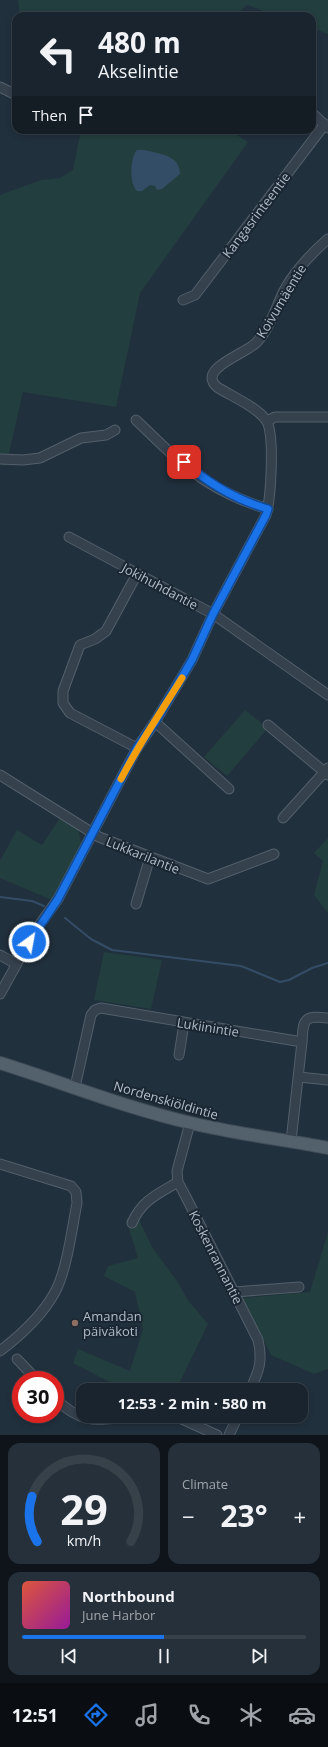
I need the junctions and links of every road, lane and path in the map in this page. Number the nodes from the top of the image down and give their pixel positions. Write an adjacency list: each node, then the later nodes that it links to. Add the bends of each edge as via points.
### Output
1 (0, 87): 2 (street)
2 (12, 92)
3 (316, 117): 4 (street)
4 (326, 126): 6 (street, Kangasrinteentie, via 194,295)
5 (328, 239): 9 (street, Koivumäentie, via 305,260 295,274 262,336 245,351 214,370 211,376 212,383 259,413)
6 (182, 300)
7 (328, 417): 9 (street, via 275,417)
8 (136, 420): 12 (street, via 206,481 255,506)
9 (267, 421): 12 (street, via 270,433)
10 (115, 430): 11 (street, via 106,435 81,438 40,458)
11 (0, 459)
12 (268, 509): 15 (street)
13 (69, 537): 14 (street, Jokihuhdantie)
14 (137, 574): 15 (street, Jokihuhdantie); 19 (street, via 106,631 80,645 63,691 62,703 70,712)
15 (213, 614): 16 (street, Jokihuhdantie); 17 (street, via 192,660)
16 (328, 695)
17 (155, 722): 19 (street); 22 (street)
18 (268, 725): 20 (street)
19 (137, 748): 24 (street)
20 (327, 771): 23 (street)
21 (0, 775): 24 (street, Lukkarilantie)
22 (229, 789)
23 (283, 818)
24 (93, 833): 26 (street, Lukkarilantie); 29 (street, via 58,899)
25 (274, 854): 26 (street, Lukkarilantie, via 208,879)
26 (150, 857): 27 (street)
27 (136, 904)
28 (0, 955): 29 (street)
29 (16, 964): 30 (street)
30 (0, 994)
31 (328, 1018): 33 (street, via 313,1016 306,1019)
32 (184, 1023): 33 (street, Lukiinintie); 34 (street); 38 (street, Lukiinintie, via 100,1008 95,1010 91,1014)
33 (302, 1042): 36 (street)
34 (179, 1055)
35 (0, 1064): 38 (main road, Nordenskiöldintie)
36 (299, 1077): 37 (street); 40 (street)
37 (328, 1080)
38 (75, 1087): 39 (main road, Nordenskiöldintie)
39 (190, 1123): 40 (main road, Nordenskiöldintie); 43 (street, via 177,1170)
40 (291, 1142): 41 (main road, Nordenskiöldintie)
41 (328, 1148)
42 (0, 1164): 47 (street, via 71,1186 76,1192 77,1203 55,1292 21,1335)
43 (178, 1182): 44 (street, via 145,1203 138,1210); 46 (street, Koskenrannantie)
44 (132, 1223)
45 (299, 1287): 46 (street)
46 (235, 1292): 50 (street, Koskenrannantie, via 260,1348 260,1369)
47 (0, 1351)
48 (17, 1359): 49 (street)
49 (29, 1371)
50 (253, 1383)
51 (64, 1407): 52 (street)
52 (76, 1415)
53 (190, 1423): 55 (street)
54 (235, 1423): 56 (street)
55 (217, 1435)
56 (229, 1435)

